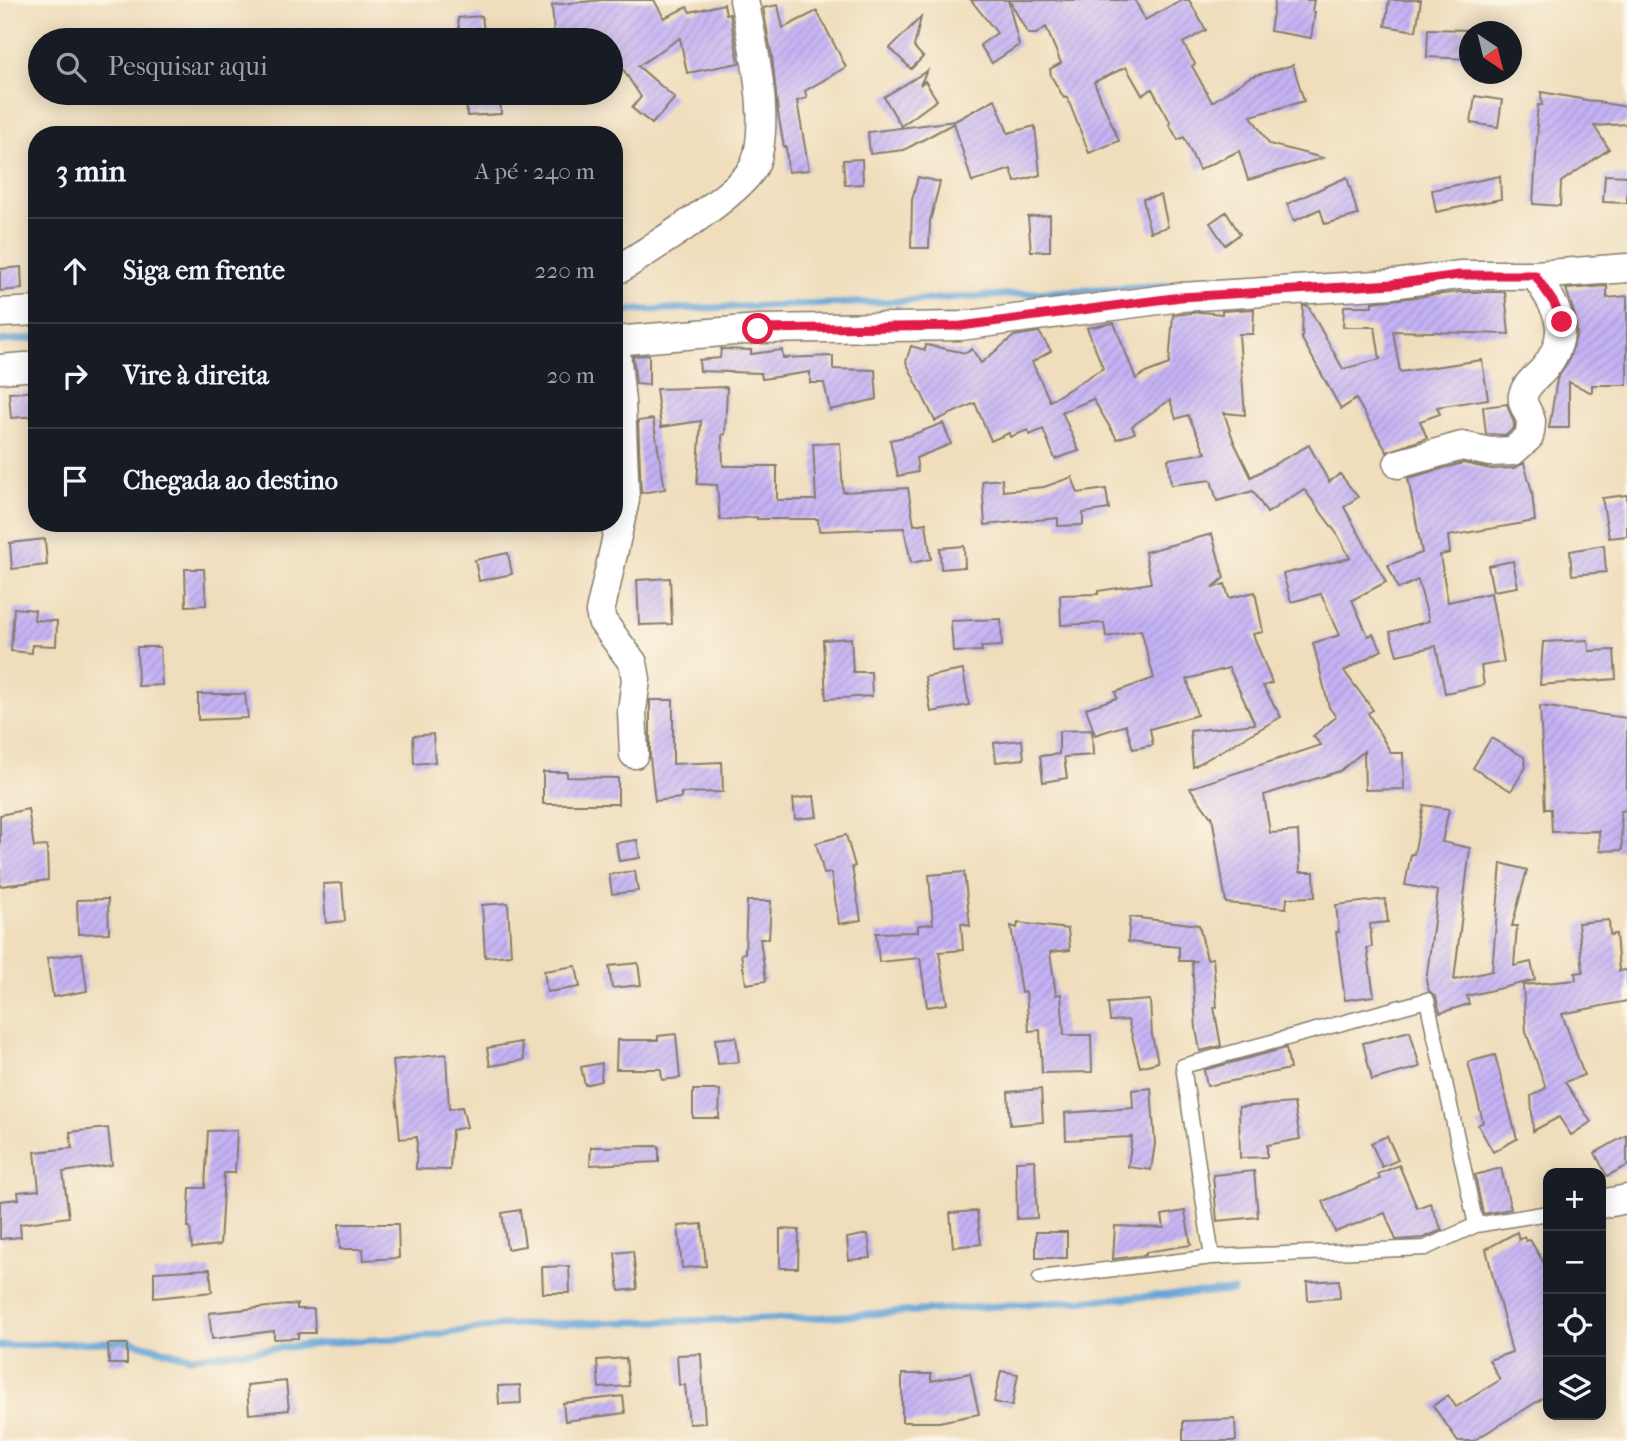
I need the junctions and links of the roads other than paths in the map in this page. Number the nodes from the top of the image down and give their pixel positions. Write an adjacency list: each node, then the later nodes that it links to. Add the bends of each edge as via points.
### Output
1 (744, 0): 2 (street, via 758,85 761,139 755,166 735,189)
2 (623, 267)
3 (1627, 268): 4 (street)
4 (1535, 275): 7 (street, via 1459,275 1393,284 1181,297 961,326 758,329); 11 (street, via 1562,322 1554,354 1523,397 1531,420 1530,438 1513,451 1462,446)
5 (28, 311): 6 (street)
6 (0, 313)
7 (623, 340)
8 (28, 367): 9 (street)
9 (0, 369)
10 (623, 450): 12 (street)
11 (1398, 464)
12 (623, 509)
13 (618, 532): 14 (street, via 600,612 634,663)
14 (634, 754)
15 (1627, 1199): 16 (street)
16 (1606, 1203)
17 (1543, 1214): 18 (lane)
18 (1476, 1225): 19 (lane, via 1424,1248); 19 (lane, via 1427,1000 1183,1066)
19 (1212, 1257): 20 (lane)
20 (1040, 1278)

